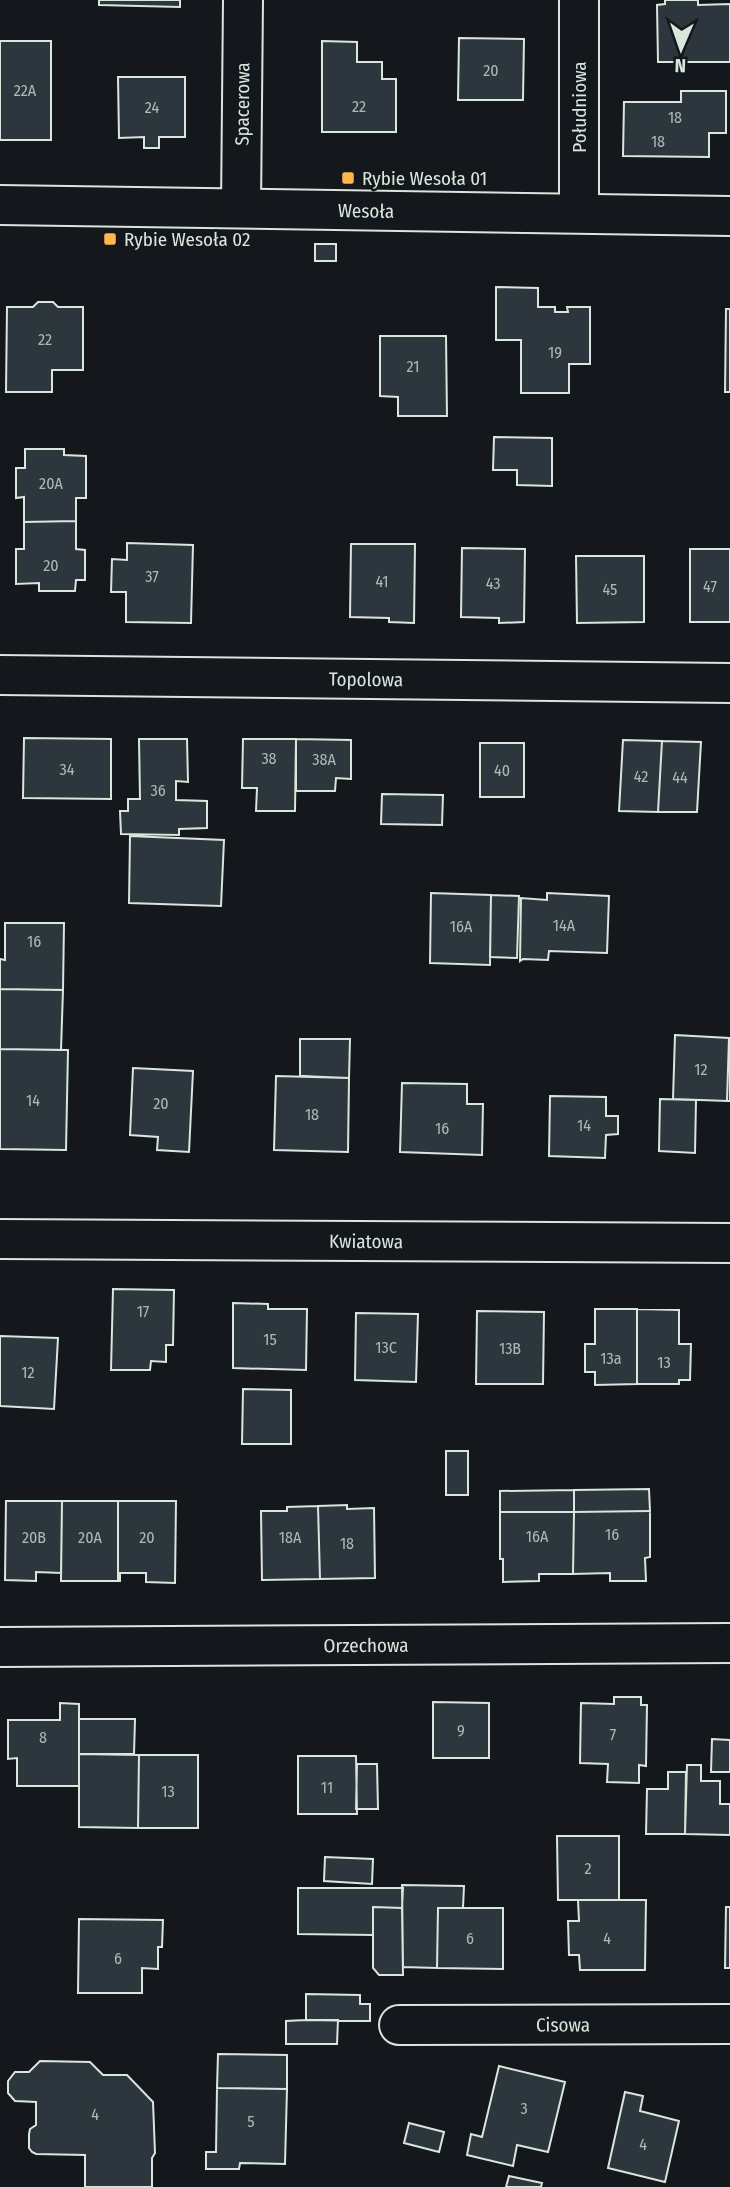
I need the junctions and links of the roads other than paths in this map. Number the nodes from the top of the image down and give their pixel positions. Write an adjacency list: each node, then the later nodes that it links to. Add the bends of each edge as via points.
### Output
1 (243, 0): 4 (street, Spacerowa)
2 (579, 0): 5 (street, Południowa)
3 (0, 205): 4 (street, Wesoła)
4 (241, 207): 5 (street, Wesoła)
5 (579, 213): 6 (street, Wesoła)
6 (730, 216)
7 (0, 675): 8 (street, Topolowa)
8 (730, 683)
9 (0, 1239): 10 (street, Kwiatowa)
10 (730, 1243)
11 (730, 1643): 12 (street, Orzechowa)
12 (0, 1647)
13 (730, 2024): 14 (street, Cisowa)
14 (399, 2025)

